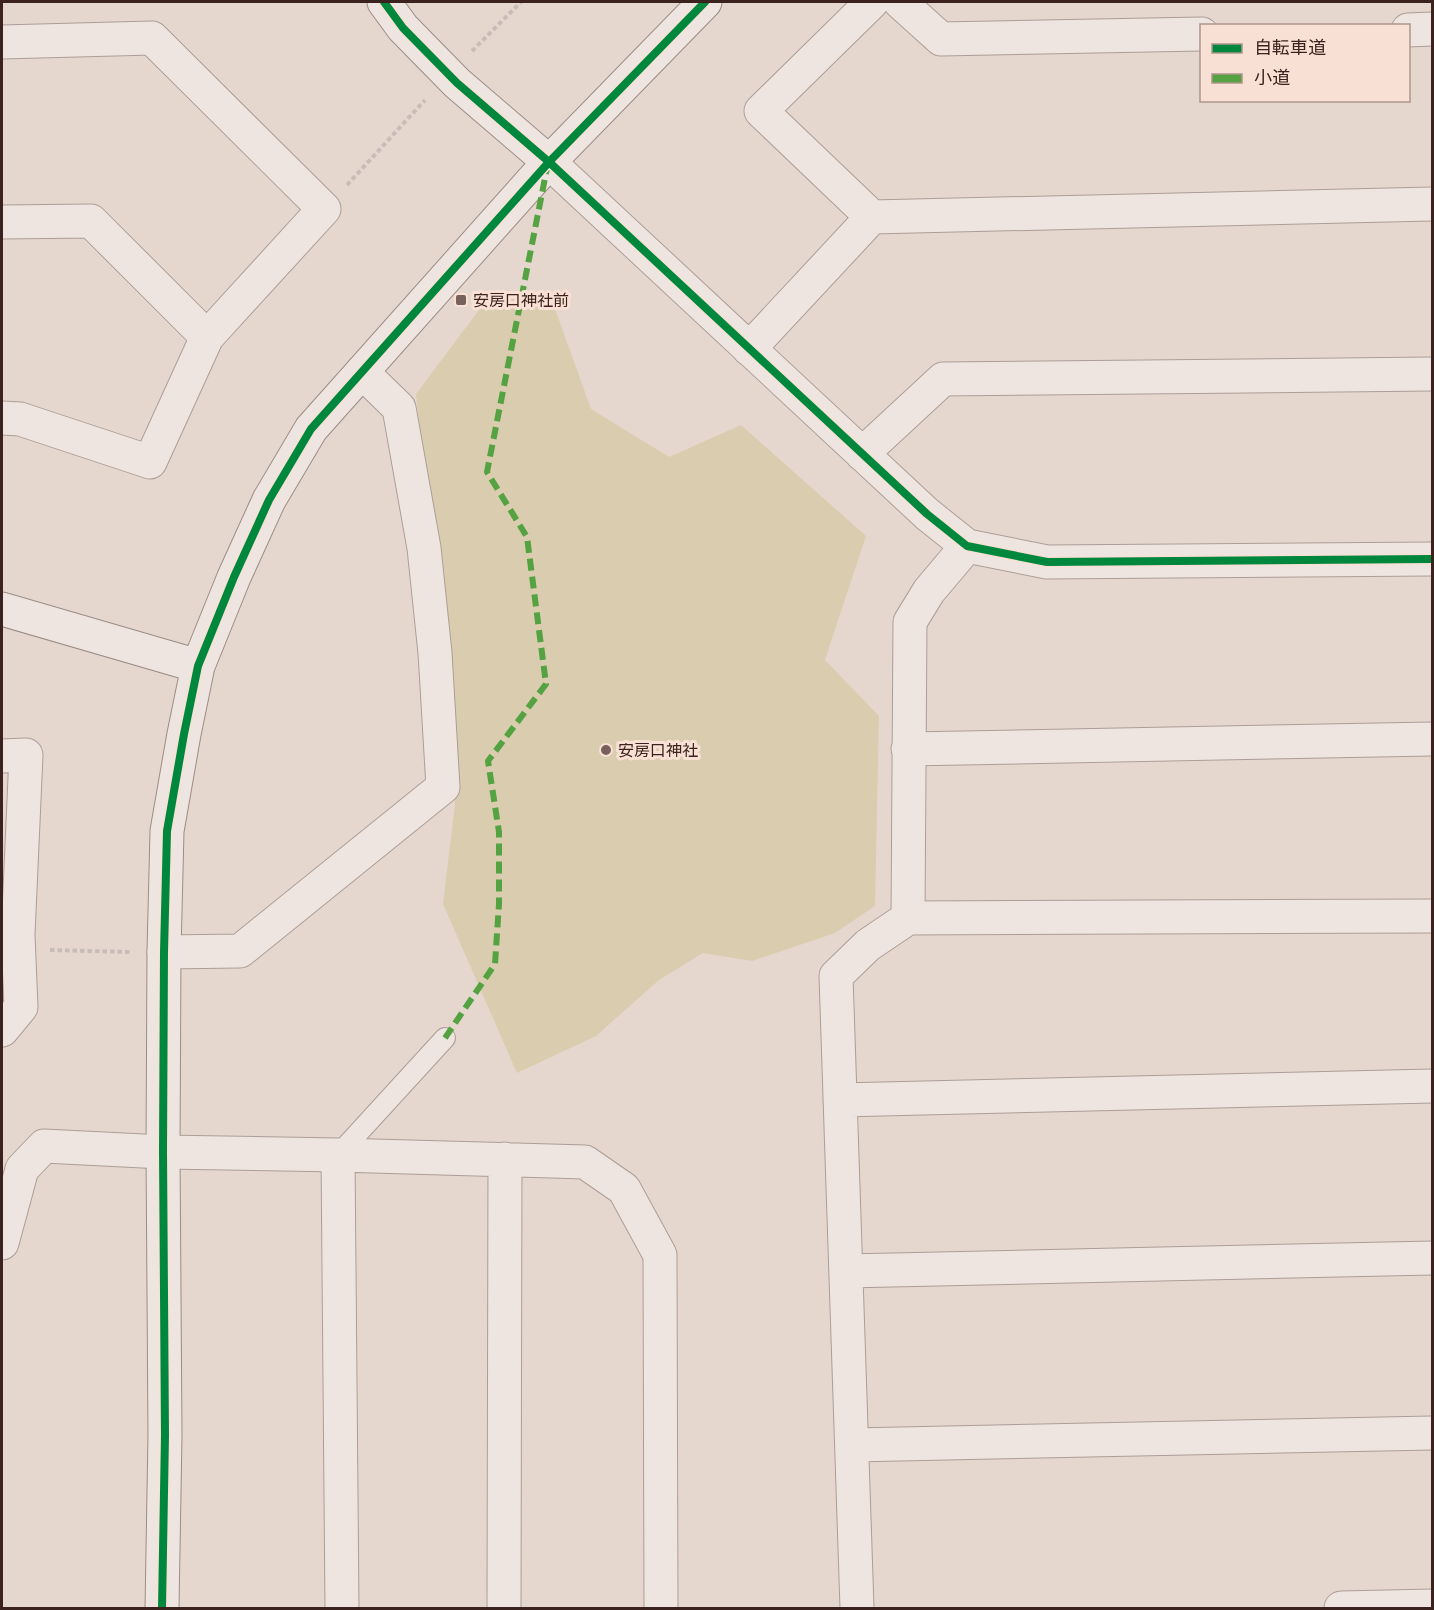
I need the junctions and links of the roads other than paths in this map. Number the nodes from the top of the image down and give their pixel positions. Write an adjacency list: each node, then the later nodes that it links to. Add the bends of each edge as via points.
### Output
1 (384, 2): 9 (street, via 403,28 449,74)
2 (705, 2): 9 (street)
3 (872, 2): 11 (street, via 761,111)
4 (900, 2): 7 (street, via 941,39)
5 (1432, 29): 6 (street)
6 (1410, 30)
7 (1200, 34)
8 (2, 42): 13 (street, via 152,38 324,209)
9 (549, 162): 14 (street); 15 (street)
10 (1432, 204): 11 (street)
11 (872, 217): 14 (street)
12 (2, 222): 13 (street, via 91,221)
13 (207, 337): 17 (street, via 150,462 21,419)
14 (749, 349): 18 (street)
15 (362, 372): 22 (street, via 310,429 269,500); 29 (street, via 399,408 425,560 443,787 240,951)
16 (1432, 374): 18 (street, via 943,378)
17 (2, 418)
18 (862, 454): 19 (street)
19 (967, 546): 20 (street, via 1047,562); 24 (street, via 928,591 910,622)
20 (1432, 559)
21 (2, 609): 22 (street)
22 (198, 666): 29 (street, via 167,831)
23 (1432, 739): 24 (street)
24 (908, 749): 27 (street)
25 (2, 756): 28 (street, via 26,755)
26 (1432, 916): 27 (street)
27 (908, 918): 33 (street, via 868,945 836,976)
28 (13, 940): 30 (street, via 21,1007)
29 (164, 952): 34 (street)
30 (2, 1030)
31 (445, 1038): 35 (lane)
32 (1432, 1086): 33 (street)
33 (840, 1100): 39 (street)
34 (162, 1152): 35 (street); 37 (street, via 44,1146 22,1169); 43 (street)
35 (338, 1155): 36 (street); 44 (street)
36 (505, 1159): 45 (street); 46 (street, via 585,1162 624,1189 660,1255)
37 (2, 1243)
38 (1432, 1258): 39 (street)
39 (846, 1271): 41 (street)
40 (1432, 1433): 41 (street)
41 (852, 1445): 47 (street)
42 (1432, 1606): 48 (street)
43 (162, 1608)
44 (342, 1608)
45 (504, 1608)
46 (661, 1608)
47 (857, 1608)
48 (1341, 1608)

